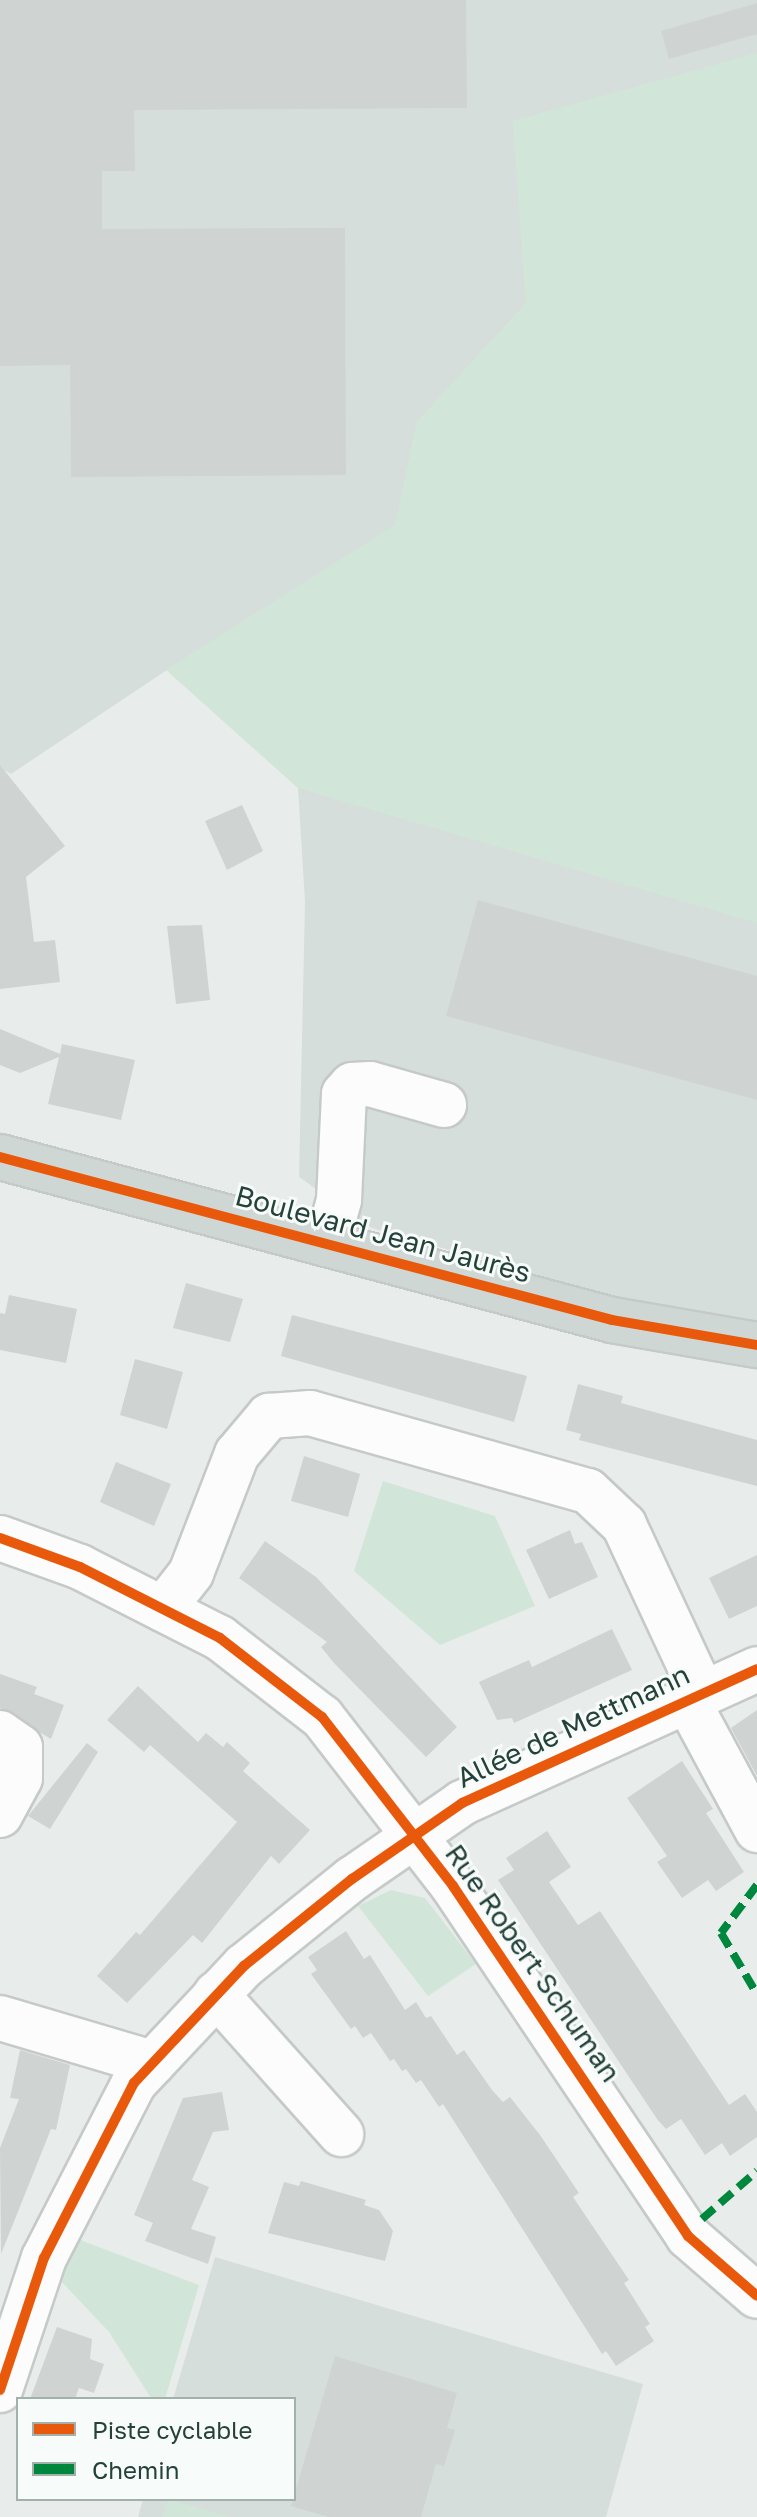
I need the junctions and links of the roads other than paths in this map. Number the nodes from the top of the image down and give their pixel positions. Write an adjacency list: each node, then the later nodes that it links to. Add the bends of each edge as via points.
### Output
1 (444, 1105): 3 (street, via 370,1084 352,1085 344,1094 339,1200)
2 (0, 1157): 3 (main road, Boulevard Jean Jaurès)
3 (327, 1244): 4 (main road, Boulevard Jean Jaurès, via 612,1320)
4 (757, 1345)
5 (0, 1538): 6 (street, Rue Robert Schuman, via 80,1567)
6 (163, 1609): 8 (street, via 191,1573 237,1454 269,1416 310,1413 588,1491 624,1525); 12 (street, Rue Robert Schuman, via 220,1638 322,1717)
7 (757, 1669): 8 (street, Allée de Mettmann)
8 (694, 1695): 11 (street, Allée de Mettmann); 12 (street, Allée de Mettmann, via 462,1803)
9 (0, 1733): 10 (street, via 20,1747 20,1778)
10 (0, 1815)
11 (757, 1830)
12 (414, 1835): 13 (street, Allée de Mettmann, via 352,1879); 17 (street, Rue Robert Schuman, via 688,2236)
13 (216, 1994): 15 (street, Allée de Mettmann); 16 (street)
14 (0, 2018): 15 (street)
15 (152, 2063): 18 (street, Allée de Mettmann, via 134,2083 90,2161 44,2258)
16 (341, 2134)
17 (757, 2296)
18 (0, 2390)

